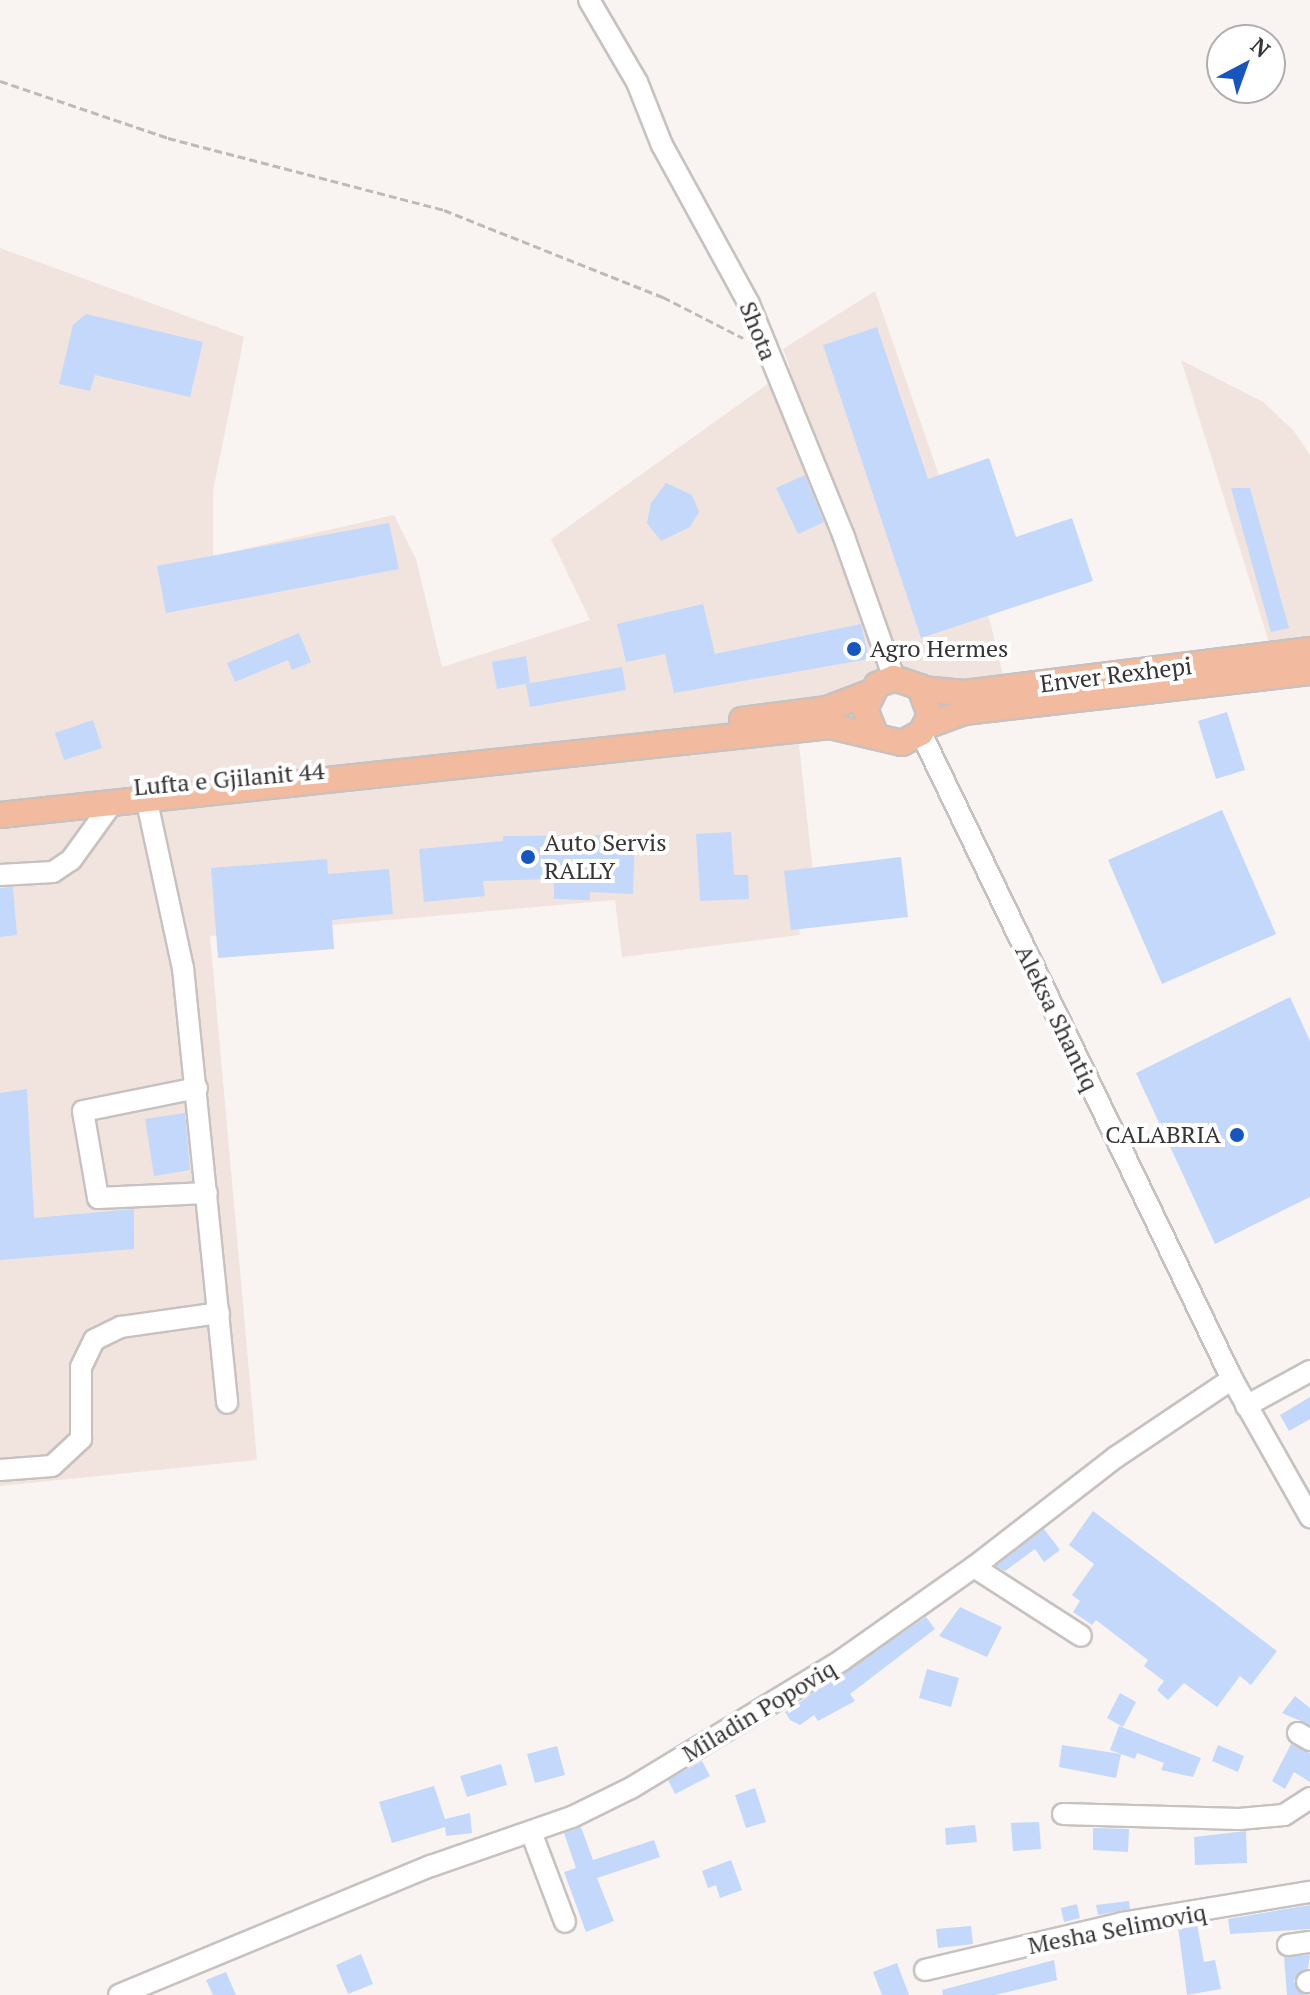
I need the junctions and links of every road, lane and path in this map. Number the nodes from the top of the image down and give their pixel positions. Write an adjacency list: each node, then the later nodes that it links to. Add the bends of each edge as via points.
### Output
1 (589, 0): 3 (street, Shota, via 637,82 662,145 749,304)
2 (0, 81): 3 (path, via 168,138 444,210 663,297)
3 (766, 352): 6 (street, Shota, via 844,537)
4 (1310, 650): 7 (main road, Enver Rexhepi, via 964,693)
5 (1310, 672): 9 (main road, via 964,712)
6 (894, 678): 7 (main road); 8 (main road)
7 (922, 689): 9 (main road, via 929,704)
8 (871, 692): 10 (main road, via 865,709); 11 (main road, Lufta e Gjilanit 44, via 827,709 458,757)
9 (919, 733): 10 (main road, via 892,743); 20 (street, Aleksa Shantiq)
10 (875, 734): 12 (main road, via 830,726)
11 (0, 801)
12 (147, 802): 13 (main road); 16 (street, via 183,968)
13 (111, 805): 14 (main road); 15 (street, via 53,872)
14 (0, 815)
15 (0, 875)
16 (197, 1088): 17 (street); 17 (street, via 83,1111 98,1198)
17 (207, 1193): 18 (street)
18 (219, 1313): 21 (street); 23 (street, via 121,1327 94,1340 81,1367 81,1439 52,1466)
19 (1310, 1371): 22 (street)
20 (1232, 1379): 22 (street, Aleksa Shantiq); 25 (street, Miladin Popoviq, via 1055,1501)
21 (227, 1403)
22 (1246, 1406): 24 (street, Aleksa Shantiq)
23 (0, 1470)
24 (1310, 1517)
25 (974, 1567): 26 (street); 29 (street, Miladin Popoviq, via 842,1660 692,1752 572,1817)
26 (1081, 1636)
27 (1310, 1798): 28 (street, via 1284,1815 1239,1819)
28 (1063, 1814)
29 (531, 1832): 31 (street); 35 (street, Miladin Popoviq, via 431,1866)
30 (1310, 1892): 34 (street, Mesha Selimoviq, via 1122,1923)
31 (565, 1922)
32 (1310, 1942): 33 (street)
33 (1288, 1945)
34 (925, 1970)
35 (119, 1995)

